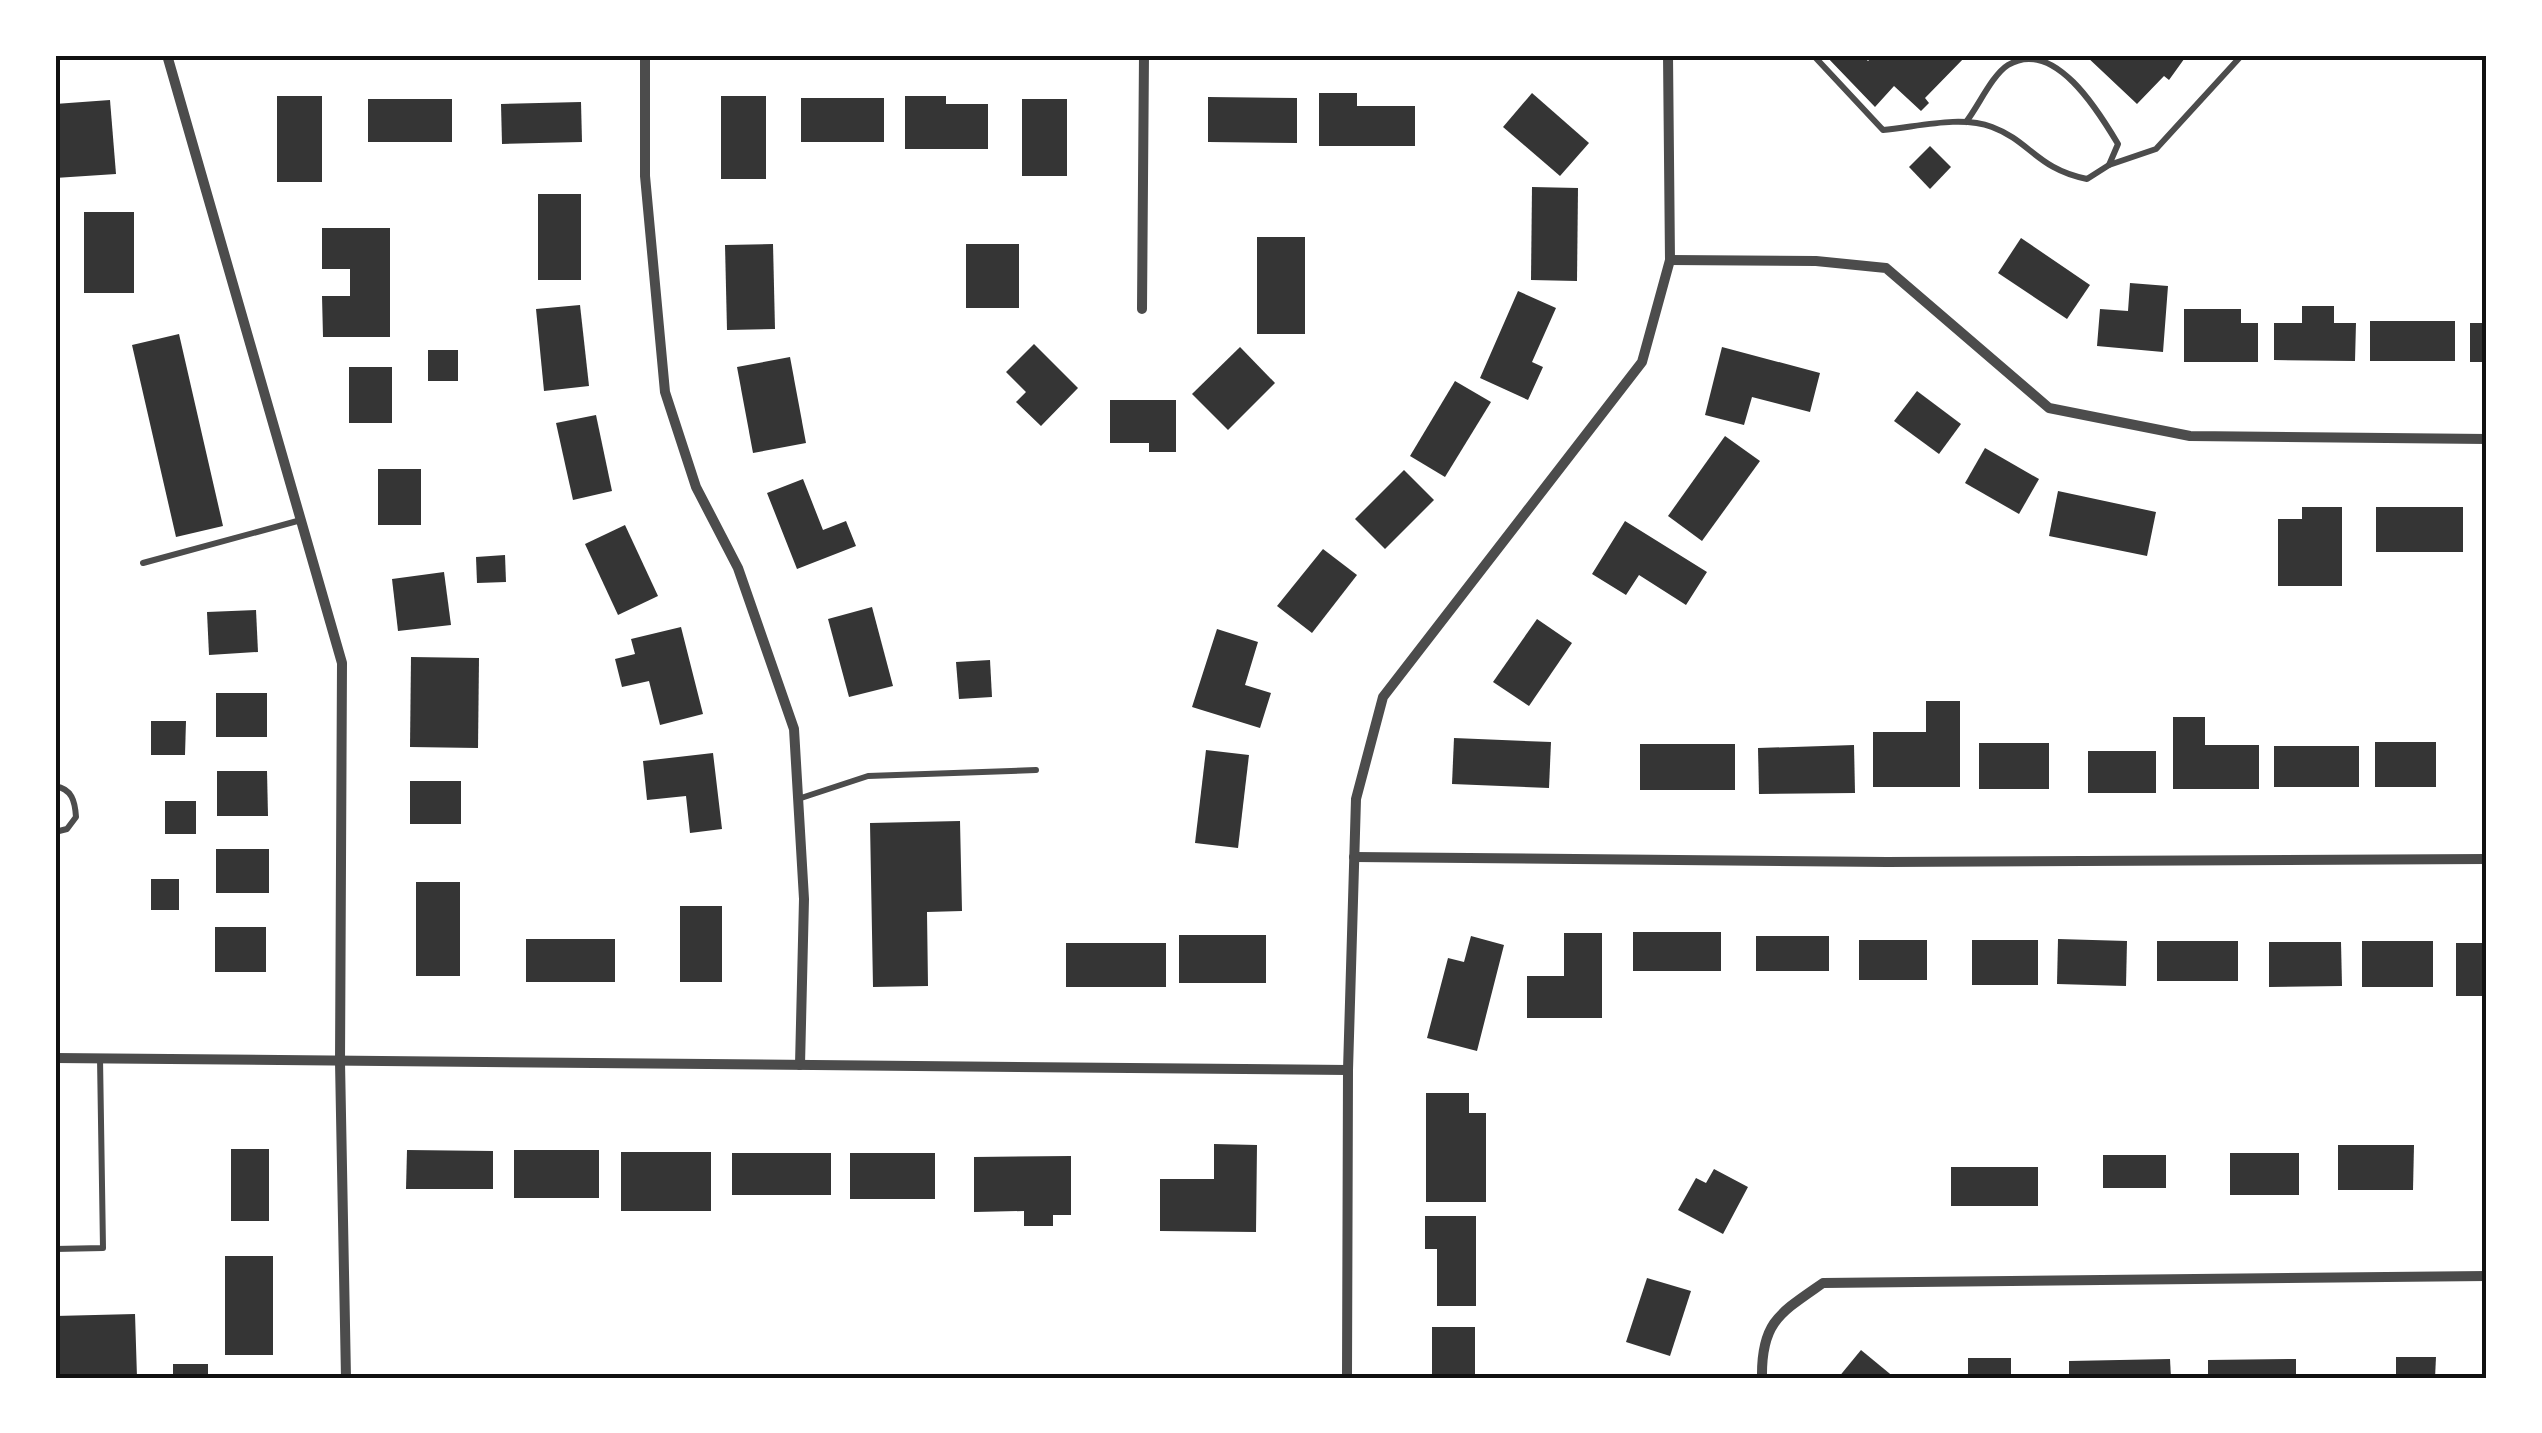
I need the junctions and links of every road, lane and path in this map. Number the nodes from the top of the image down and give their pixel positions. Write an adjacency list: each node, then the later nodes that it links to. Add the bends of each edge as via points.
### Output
1 (167, 55): 12 (street)
2 (645, 55): 16 (street, via 645,176 664,392 696,487 738,568 794,729)
3 (1144, 55): 10 (street)
4 (1668, 55): 9 (street)
5 (1813, 55): 7 (lane, via 1883,130)
6 (2242, 55): 8 (lane, via 2156,148)
7 (1966, 122): 8 (lane, via 1994,128 2057,173 2087,178); 8 (lane, via 2007,66 2033,59 2056,66 2118,144)
8 (2109, 166)
9 (1670, 260): 11 (street, via 1816,260 1886,268 2049,408 2190,436); 18 (street, via 1642,362 1383,697 1356,799)
10 (1142, 309)
11 (2487, 439)
12 (301, 520): 13 (lane); 22 (street, via 342,663)
13 (143, 563)
14 (1036, 770): 16 (lane, via 868,776)
15 (55, 786): 17 (lane, via 75,800 76,817)
16 (798, 799): 23 (street, via 804,899)
17 (55, 832)
18 (1354, 857): 19 (street); 24 (street)
19 (2487, 859)
20 (55, 1058): 21 (street)
21 (100, 1058): 22 (street); 25 (lane, via 103,1248)
22 (340, 1062): 23 (street); 27 (street)
23 (800, 1065): 24 (street)
24 (1348, 1070): 28 (street)
25 (55, 1249)
26 (2487, 1276): 29 (street, via 1823,1283 1778,1314 1761,1345)
27 (346, 1378)
28 (1347, 1378)
29 (1762, 1378)

